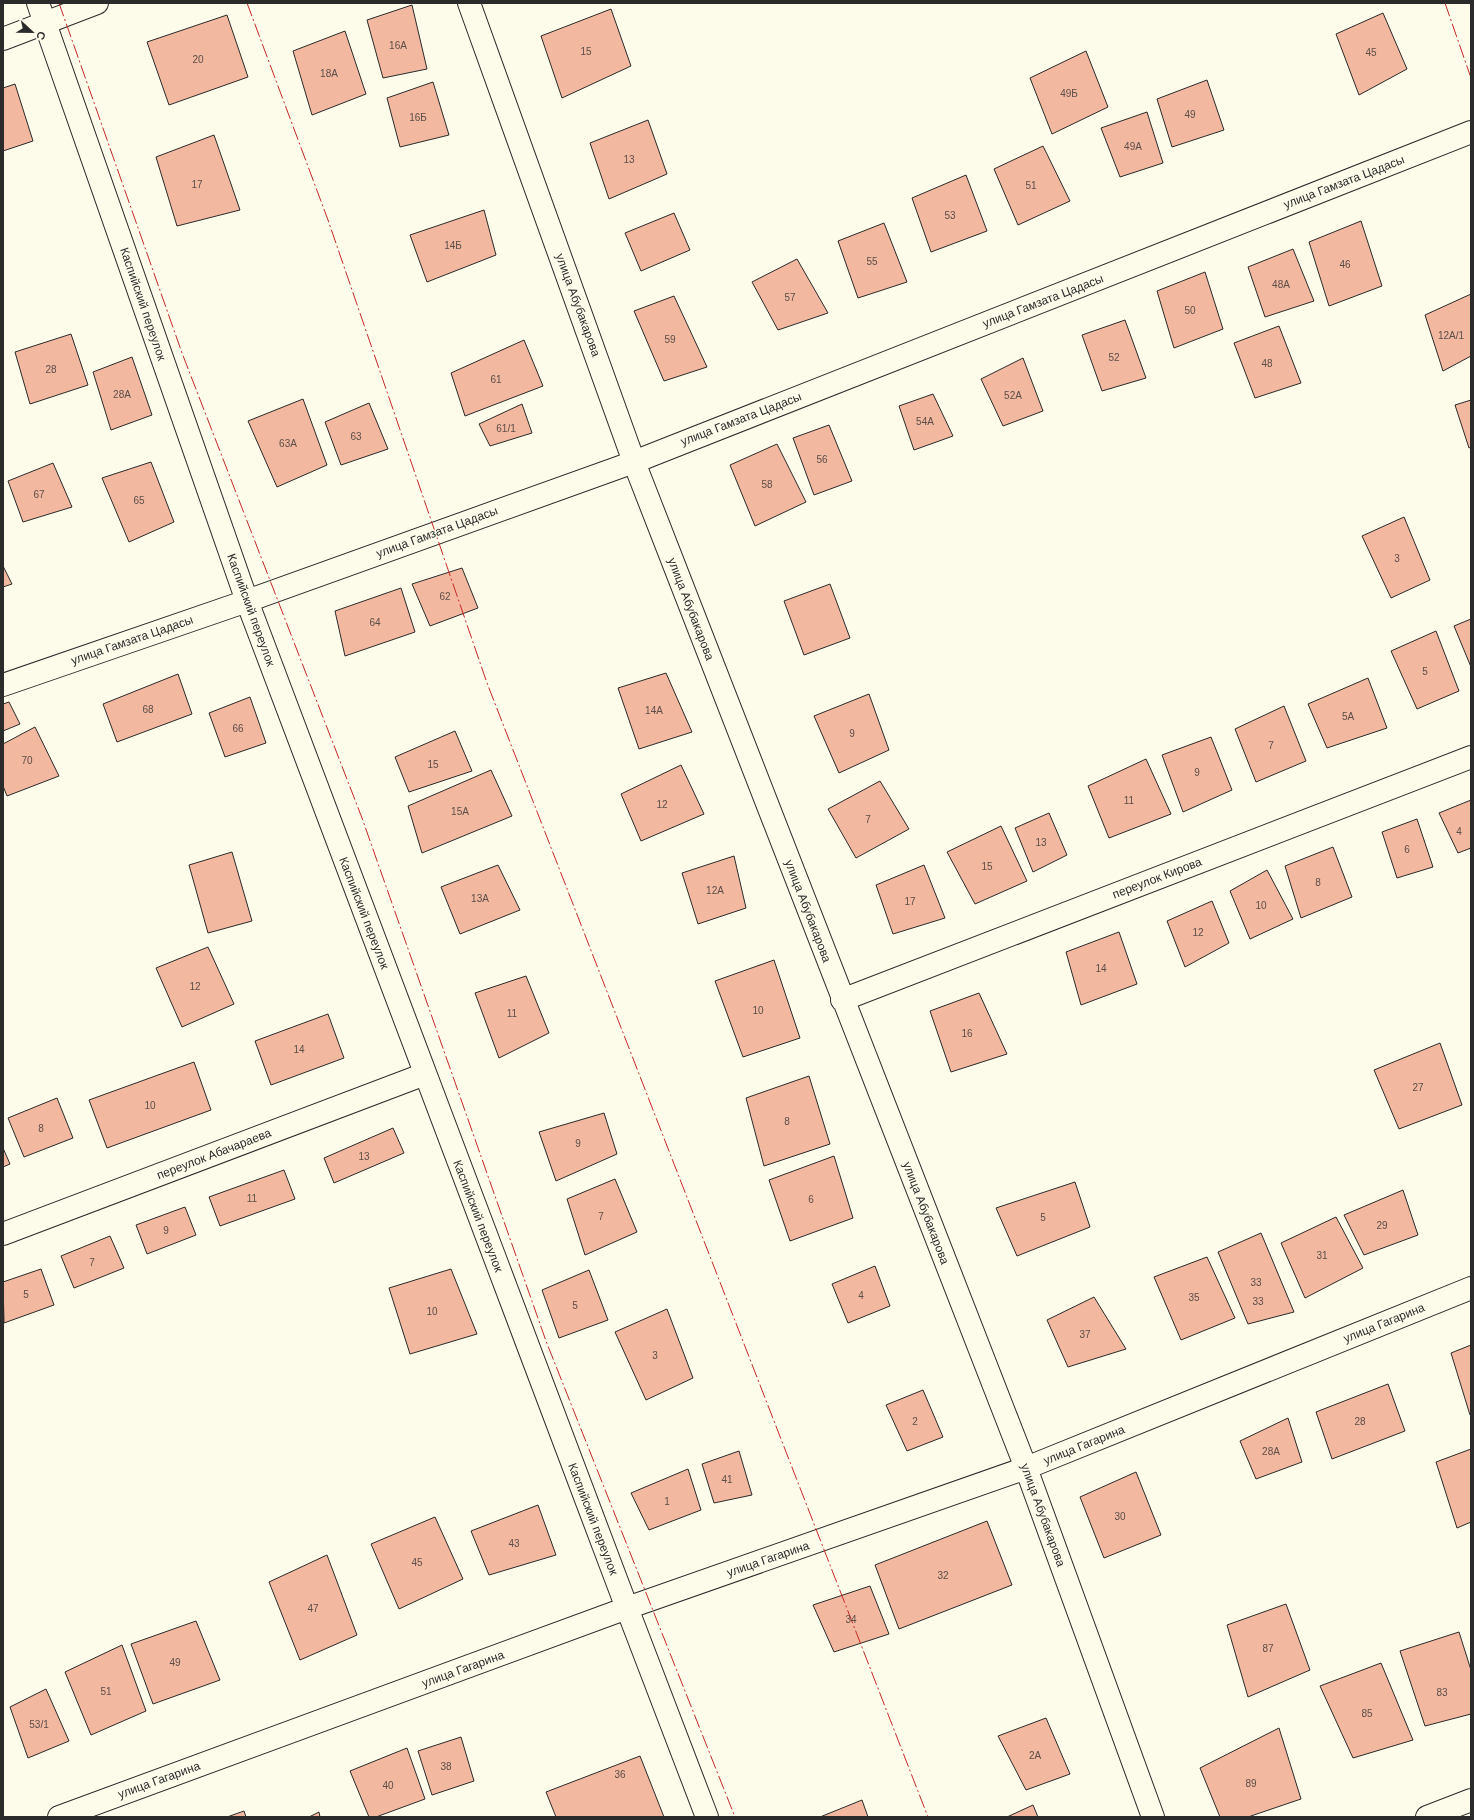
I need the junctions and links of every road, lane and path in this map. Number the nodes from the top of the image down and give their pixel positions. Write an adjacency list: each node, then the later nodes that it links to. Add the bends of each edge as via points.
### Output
1 (38, 3): 4 (street, Каспийский переулок)
2 (97, 3): 4 (street)
3 (469, 3): 7 (street, улица Абубакарова)
4 (45, 24): 5 (street); 8 (street, Каспийский переулок)
5 (3, 39)
6 (1471, 132): 7 (street, улица Гамзата Цадасы)
7 (634, 462): 8 (street, улица Гамзата Цадасы); 11 (street, улица Абубакарова)
8 (247, 601): 9 (street, улица Гамзата Цадасы); 12 (street, Каспийский переулок)
9 (3, 685)
10 (1471, 757): 11 (street, переулок Кирова)
11 (842, 1000): 15 (street, улица Абубакарова)
12 (424, 1074): 13 (street, переулок Абачараева); 16 (street, Каспийский переулок)
13 (3, 1234)
14 (1471, 1288): 15 (street, улица Гагарина)
15 (1026, 1468): 16 (street, улица Гагарина); 20 (street, улица Абубакарова)
16 (626, 1608): 18 (street, улица Гагарина); 19 (street, Каспийский переулок)
17 (1471, 1800): 21 (street)
18 (59, 1817)
19 (707, 1817)
20 (1153, 1817)
21 (1427, 1817)

